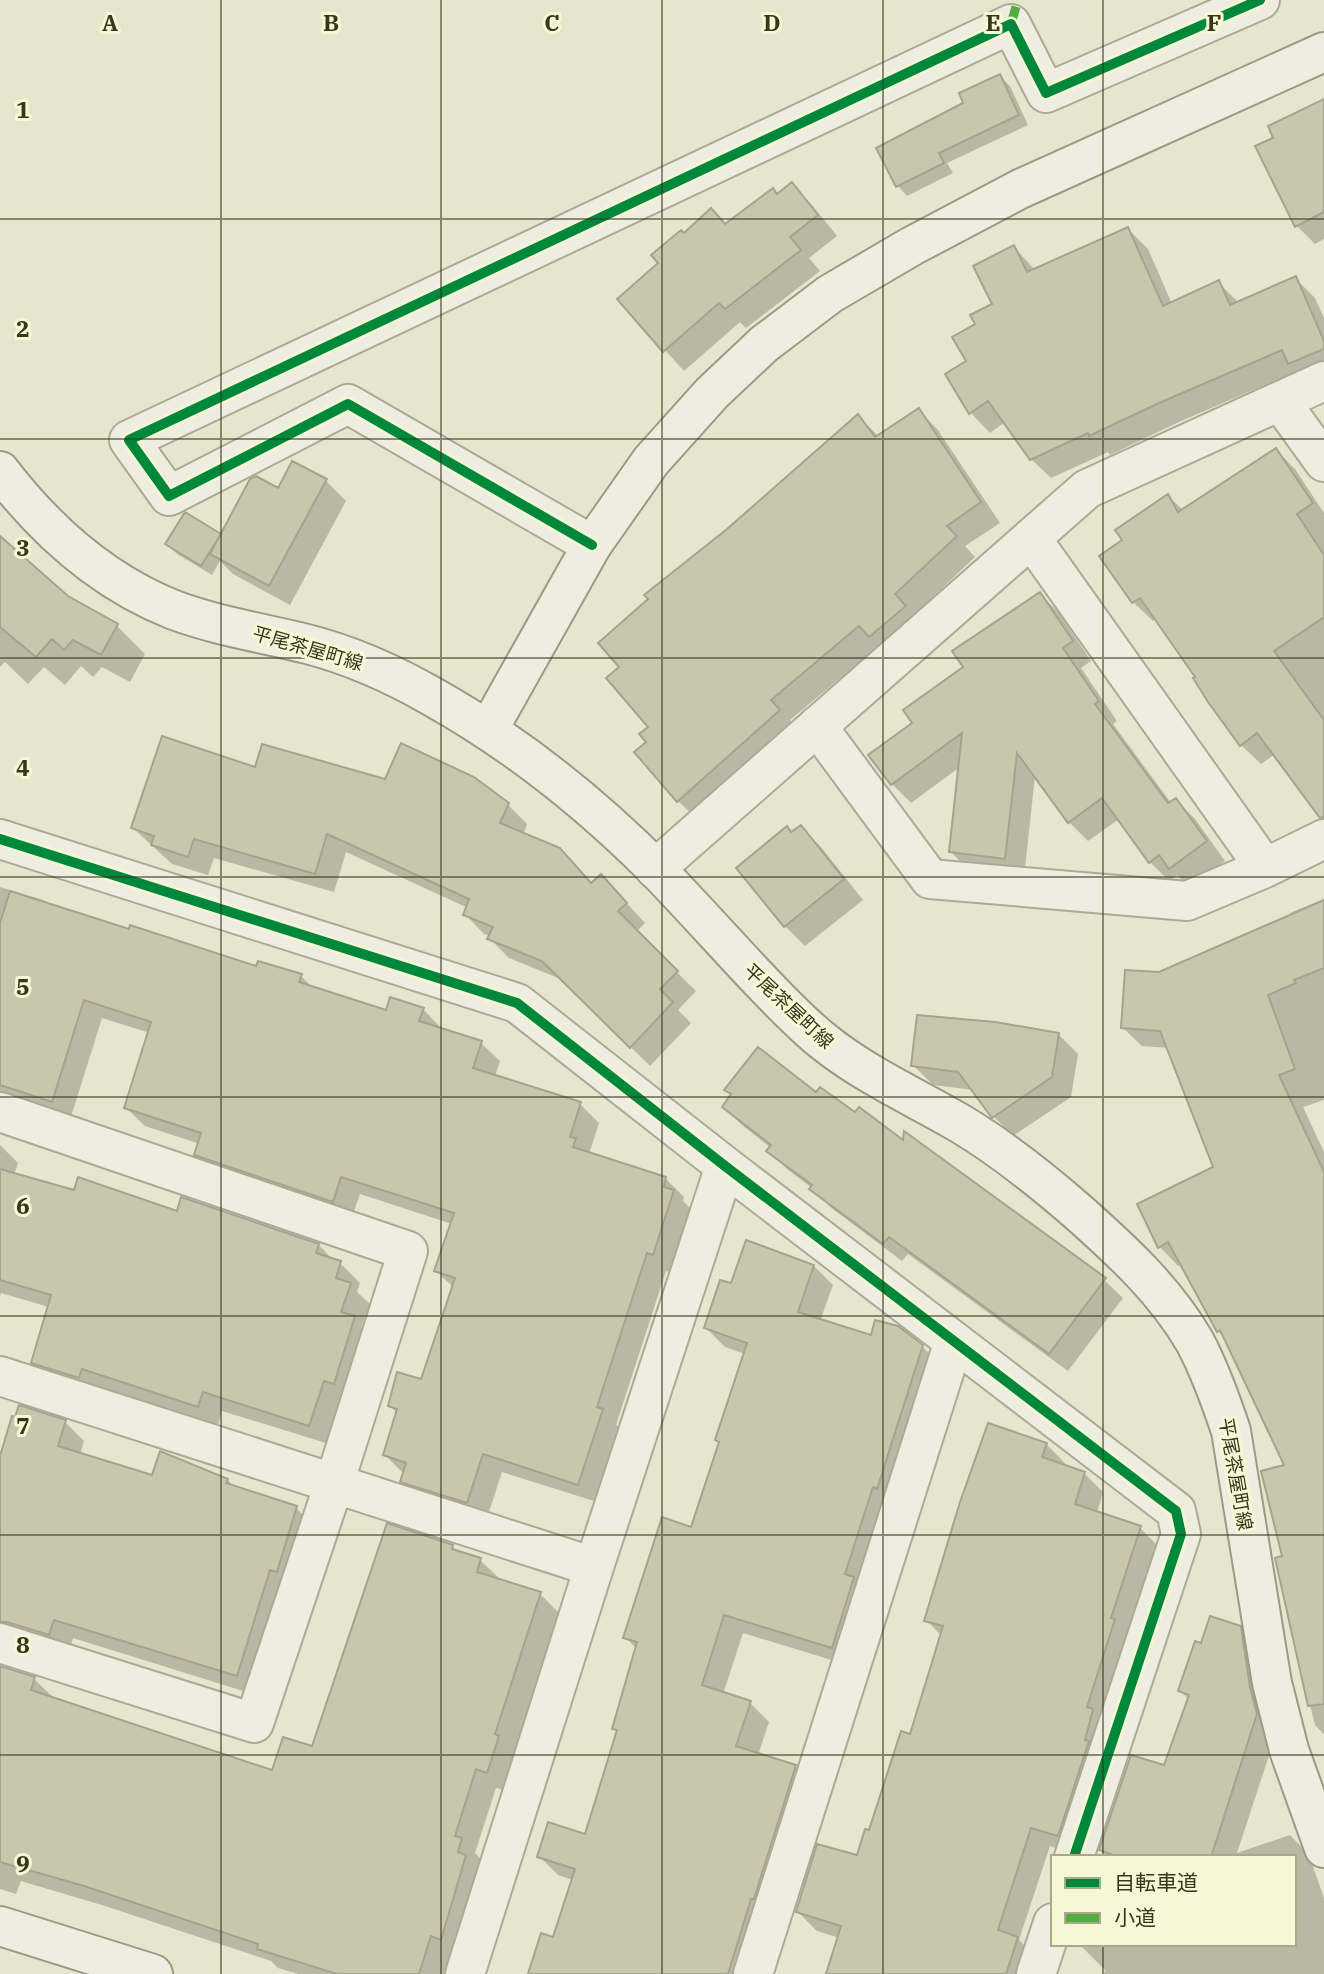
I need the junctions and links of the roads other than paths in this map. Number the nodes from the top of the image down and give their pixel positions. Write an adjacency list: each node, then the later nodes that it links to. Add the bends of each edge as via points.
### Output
1 (1259, 0): 8 (street, via 1046,93 1011,24 129,440 169,496 348,404)
2 (1324, 52): 8 (street, via 1020,189 830,294 764,344 712,393 651,461)
3 (1324, 381): 4 (street)
4 (1280, 401): 5 (street); 7 (street, via 1087,489)
5 (1324, 462)
6 (0, 471): 10 (street, 平尾茶屋町線, via 59,538 131,589 175,610 367,664)
7 (1031, 538): 9 (street); 13 (street)
8 (592, 545): 10 (street)
9 (817, 726): 13 (street, via 930,879 1186,901); 14 (street)
10 (488, 730): 14 (street, 平尾茶屋町線, via 549,773)
11 (0, 839): 16 (street, via 517,1003)
12 (1324, 839): 13 (street)
13 (1265, 868)
14 (655, 869): 22 (street, 平尾茶屋町線, via 824,1042 880,1080 964,1126 1035,1175 1123,1250 1181,1321 1207,1368 1231,1431 1272,1683 1289,1750)
15 (0, 1112): 19 (street, via 408,1251)
16 (725, 1166): 17 (street); 20 (street)
17 (954, 1341): 23 (street, via 1176,1511 1181,1534); 29 (street)
18 (0, 1376): 19 (street)
19 (334, 1484): 20 (street); 21 (street, via 254,1723)
20 (594, 1567): 28 (street)
21 (0, 1643)
22 (1324, 1848)
23 (1075, 1855)
24 (0, 1926): 27 (street)
25 (1051, 1932): 26 (street)
26 (1042, 1972)
27 (153, 1974)
28 (465, 1974)
29 (753, 1974)

